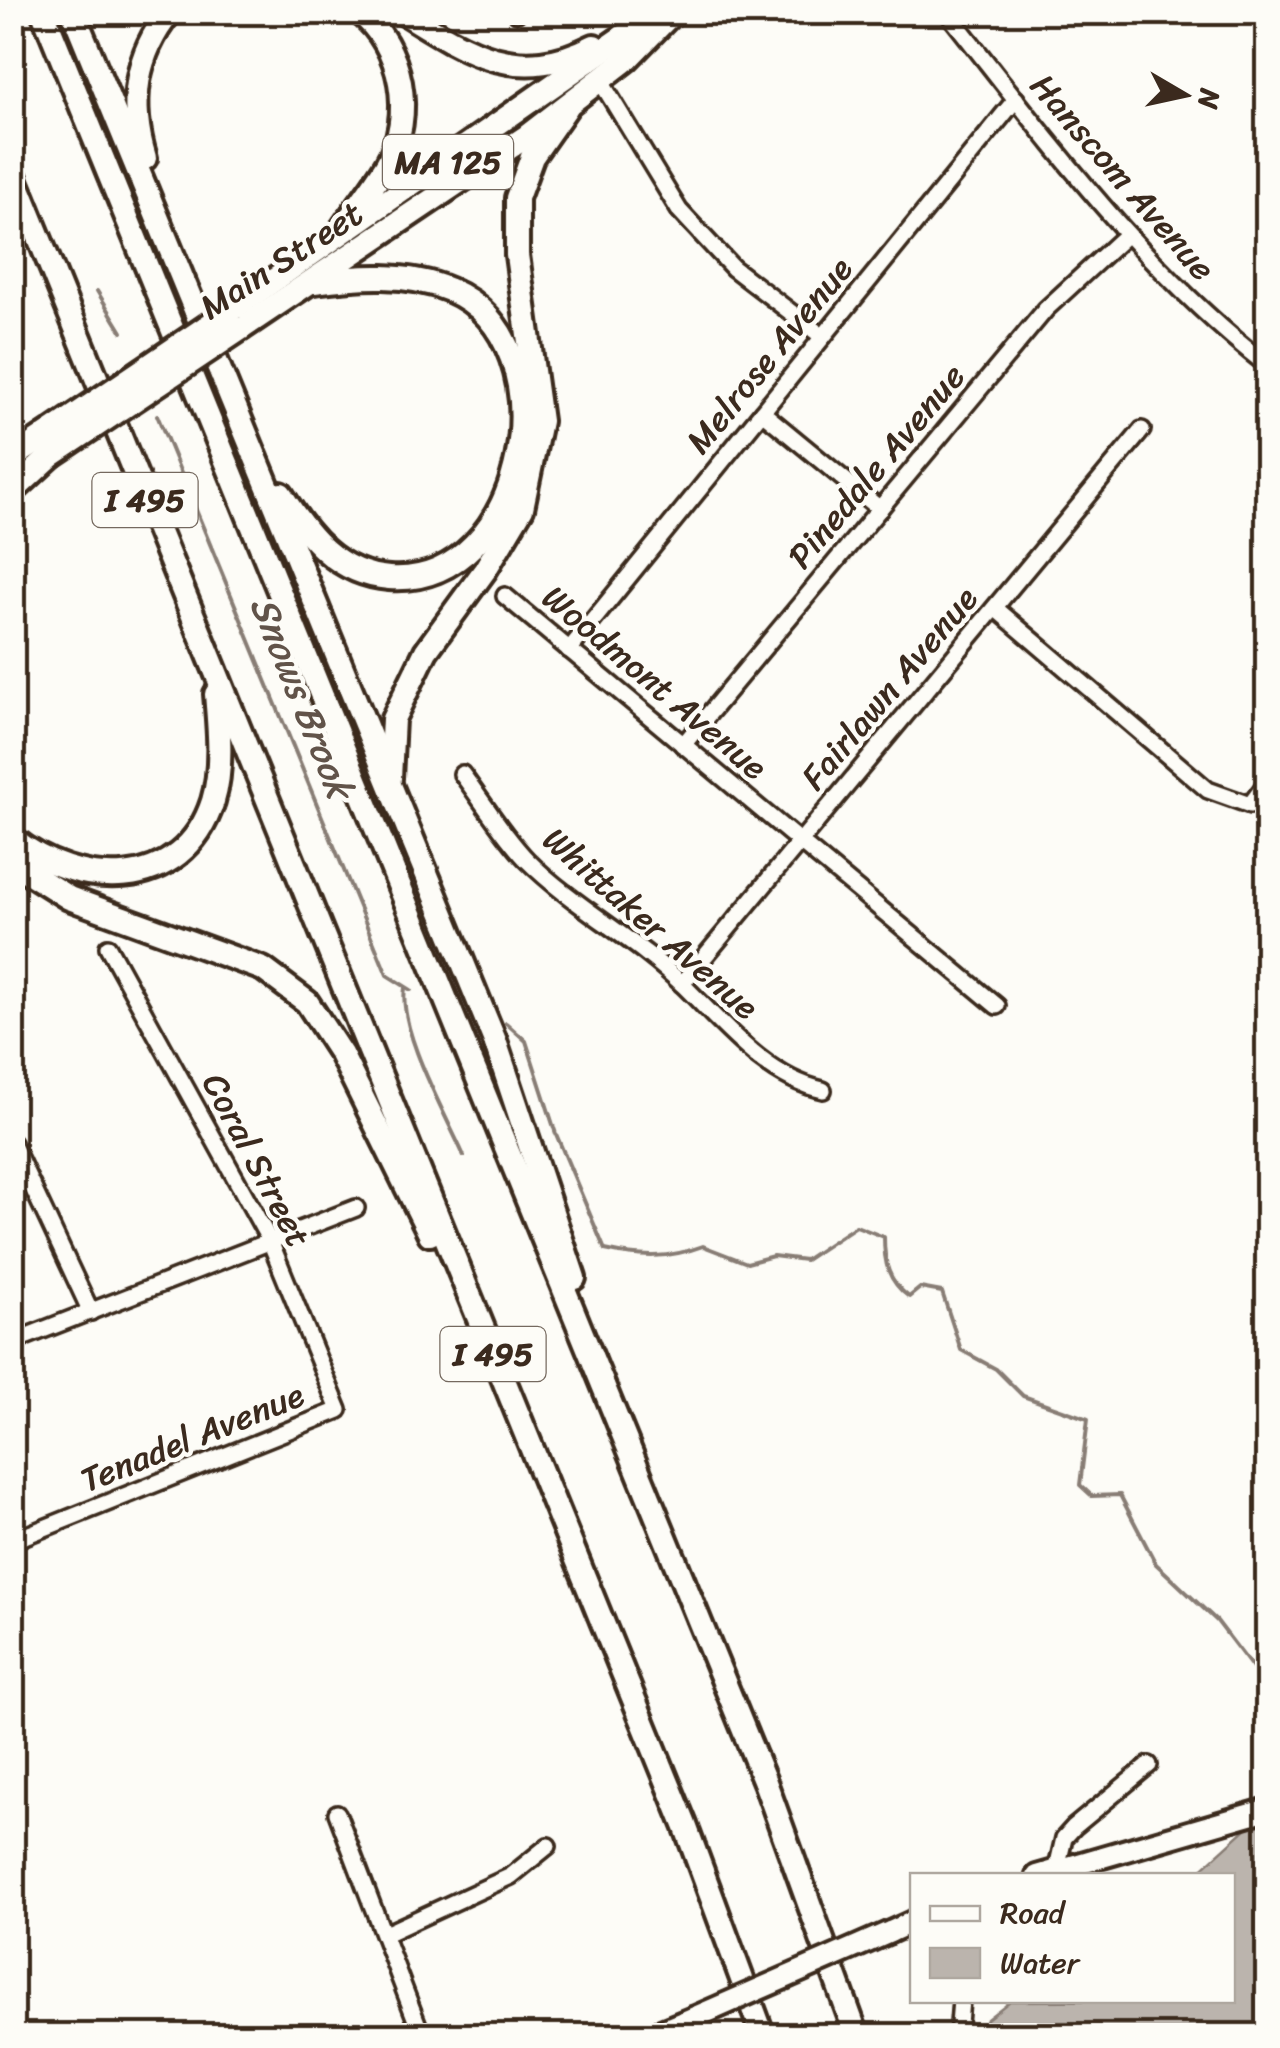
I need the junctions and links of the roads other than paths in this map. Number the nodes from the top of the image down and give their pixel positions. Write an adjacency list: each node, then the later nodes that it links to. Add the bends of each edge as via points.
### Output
1 (43, 12): 53 (highway, I 495)
2 (73, 12): 17 (highway)
3 (170, 12): 17 (highway, via 148,45 134,94 140,141)
4 (359, 12): 16 (highway, via 393,54 402,96 398,137)
5 (403, 12): 9 (highway, via 473,54 508,64 564,60)
6 (658, 12): 9 (highway, Main Street / MA 125)
7 (673, 12): 10 (highway, Main Street / MA 125)
8 (947, 12): 11 (street, Hanscom Avenue)
9 (632, 26): 16 (highway, Main Street / MA 125)
10 (600, 80): 12 (highway, Main Street / MA 125); 21 (street, via 679,210 733,268)
11 (1016, 98): 15 (street, Hanscom Avenue); 21 (street, Melrose Avenue)
12 (567, 106): 18 (highway, Main Street / MA 125); 38 (highway, via 532,157 517,198 540,421 522,508 426,651 393,719)
13 (12, 171): 20 (highway, I 495)
14 (12, 215): 20 (highway)
15 (1126, 236): 22 (street, Hanscom Avenue, via 1202,313); 30 (street, Pinedale Avenue, via 1046,309)
16 (334, 239): 19 (highway, Main Street / MA 125)
17 (170, 243): 25 (highway)
18 (314, 282): 19 (highway, Main Street / MA 125); 25 (highway, via 357,276 414,282 450,290 490,321 518,384 520,421 504,497 490,529 440,572 408,580 364,576 338,563 299,523)
19 (238, 318): 26 (highway, Main Street / MA 125, bridge)
20 (72, 326): 34 (highway, I 495)
21 (823, 337): 23 (street, Melrose Avenue)
22 (1268, 366)
23 (762, 412): 30 (street); 33 (street, Melrose Avenue)
24 (1142, 430): 32 (street, Fairlawn Avenue)
25 (248, 440): 38 (highway)
26 (48, 445): 27 (highway, Main Street / MA 125); 28 (main road, Main Street / MA 125); 29 (highway)
27 (12, 458)
28 (12, 480)
29 (12, 492)
30 (880, 509): 35 (street, Pinedale Avenue)
31 (504, 596): 33 (street, Woodmont Avenue)
32 (995, 608): 37 (street, via 1208,790 1250,805); 40 (street, Fairlawn Avenue)
33 (569, 650): 35 (street, Woodmont Avenue)
34 (215, 676): 39 (highway, via 219,758 213,800 180,854 150,872 85,876 52,865); 51 (highway, I 495)
35 (683, 745): 40 (street, Woodmont Avenue)
36 (462, 774): 43 (street, Whittaker Avenue, via 525,858)
37 (1268, 781)
38 (390, 791): 53 (highway, via 495,1041)
39 (12, 838)
40 (800, 842): 43 (street, Fairlawn Avenue); 44 (street, Woodmont Avenue)
41 (12, 862): 51 (highway, via 69,898 263,969 307,1002 341,1054)
42 (108, 947): 48 (street, Coral Street)
43 (682, 984): 45 (street, Whittaker Avenue, via 721,1026 801,1085)
44 (997, 1006)
45 (823, 1090)
46 (12, 1144): 49 (street)
47 (356, 1208): 48 (street)
48 (270, 1241): 49 (street); 52 (street, Coral Street)
49 (91, 1312): 50 (street)
50 (12, 1342)
51 (505, 1382): 65 (highway, I 495)
52 (339, 1410): 54 (street, Tenadel Avenue)
53 (619, 1424): 66 (highway, I 495, via 766,1782)
54 (12, 1542)
55 (1150, 1765): 59 (street, via 1074,1827)
56 (1268, 1809): 59 (main road)
57 (337, 1813): 61 (street)
58 (548, 1846): 61 (street, via 511,1876)
59 (1047, 1872)
60 (910, 1923): 64 (main road, bridge)
61 (386, 1934): 63 (street)
62 (961, 2003): 67 (street)
63 (422, 2036)
64 (649, 2036)
65 (763, 2036)
66 (857, 2036)
67 (958, 2036)

